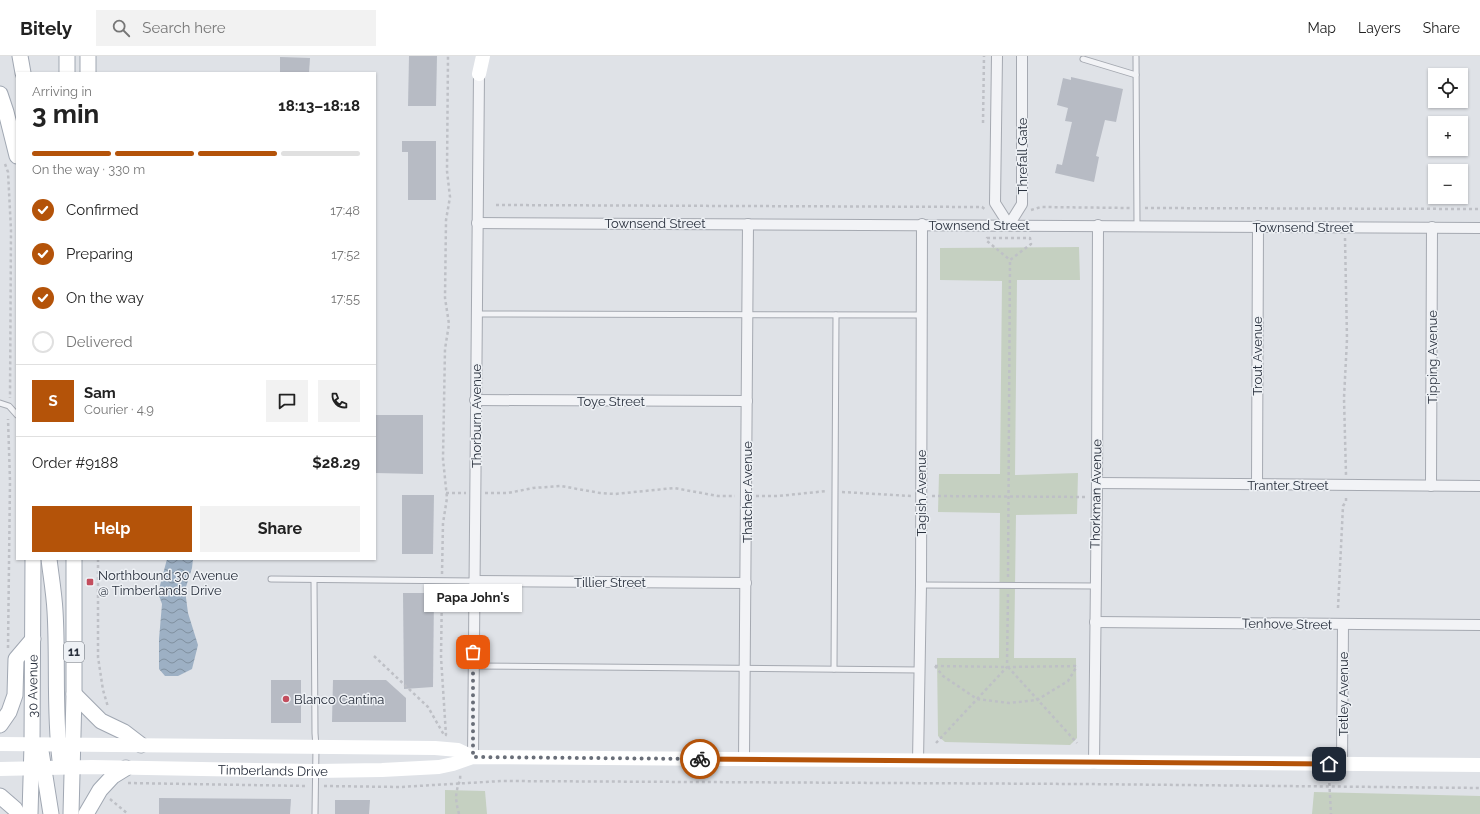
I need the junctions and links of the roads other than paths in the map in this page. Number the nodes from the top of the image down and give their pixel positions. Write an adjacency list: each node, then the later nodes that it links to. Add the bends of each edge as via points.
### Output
1 (20, 56): 10 (main road)
2 (67, 56): 11 (main road)
3 (88, 56): 12 (main road)
4 (474, 56): 13 (street)
5 (483, 56): 13 (street)
6 (997, 56): 20 (street, Threfall Gate, via 995,203)
7 (1022, 56): 20 (street, Threfall Gate, via 1022,204)
8 (1136, 57): 14 (lane)
9 (1082, 59): 14 (lane)
10 (23, 72)
11 (67, 72)
12 (88, 72)
13 (479, 74): 17 (street, Thorburn Avenue)
14 (1136, 75): 22 (lane)
15 (0, 94): 16 (main road, via 6,112)
16 (10, 158)
17 (477, 223): 18 (street, Townsend Street); 26 (street, Thorburn Avenue)
18 (748, 224): 19 (street, Townsend Street); 27 (street, Thatcher Avenue)
19 (922, 224): 20 (street, Townsend Street); 29 (street, Tagish Avenue)
20 (1009, 225): 21 (street, Townsend Street)
21 (1098, 225): 22 (street, Townsend Street); 34 (street, Thorkman Avenue)
22 (1137, 226): 23 (street, Townsend Street)
23 (1258, 226): 24 (street, Townsend Street); 35 (street, Trout Avenue)
24 (1432, 227): 25 (street, Townsend Street); 36 (street, Tipping Avenue)
25 (1480, 228)
26 (476, 314): 27 (lane); 30 (street, Thorburn Avenue)
27 (748, 314): 28 (lane); 31 (street, Thatcher Avenue)
28 (836, 315): 29 (lane); 53 (lane)
29 (922, 315): 45 (street, Tagish Avenue)
30 (475, 400): 31 (street, Toye Street); 43 (street, Thorburn Avenue)
31 (747, 401): 44 (street, Thatcher Avenue)
32 (0, 403): 33 (lane, via 9,406)
33 (16, 414)
34 (1097, 483): 35 (street, Tranter Street); 46 (street, Thorkman Avenue)
35 (1257, 485): 36 (street, Tranter Street)
36 (1431, 486): 37 (street, Tranter Street)
37 (1480, 486)
38 (33, 560): 50 (main road, 30 Avenue)
39 (49, 560): 59 (main road, via 55,610 56,709)
40 (74, 560): 55 (main road, 11)
41 (271, 579): 42 (lane)
42 (314, 580): 43 (lane); 61 (lane)
43 (474, 581): 44 (street, Tillier Street); 51 (street, Thorburn Avenue)
44 (746, 583): 52 (street, Thatcher Avenue)
45 (921, 584): 46 (lane); 54 (street, Tagish Avenue)
46 (1095, 586): 47 (street, Thorkman Avenue)
47 (1095, 622): 48 (street, Tenhove Street); 65 (street, Thorkman Avenue)
48 (1343, 624): 49 (street, Tenhove Street); 66 (street, Tetley Avenue)
49 (1480, 625)
50 (33, 640): 56 (main road, via 16,659 15,695 9,712); 58 (main road, 30 Avenue)
51 (473, 666): 52 (lane); 62 (street, Thorburn Avenue)
52 (746, 669): 53 (lane); 63 (street, Thatcher Avenue)
53 (834, 669): 54 (lane)
54 (920, 670): 64 (street, Tagish Avenue)
55 (74, 694): 59 (main road, 11); 60 (main road, via 101,721 124,732)
56 (0, 725)
57 (0, 744): 58 (street, Timberlands Drive)
58 (32, 744): 59 (street, Timberlands Drive); 69 (main road, 30 Avenue)
59 (65, 745): 60 (street, Timberlands Drive); 68 (main road, 11)
60 (141, 745): 61 (street, Timberlands Drive)
61 (316, 747): 62 (street, Timberlands Drive, via 435,748 458,750); 72 (lane)
62 (473, 757): 63 (street, Timberlands Drive); 72 (street, Timberlands Drive, via 439,767)
63 (744, 759): 64 (street, Timberlands Drive)
64 (918, 761): 65 (street, Timberlands Drive)
65 (1094, 763): 66 (street, Timberlands Drive)
66 (1342, 764): 67 (street, Timberlands Drive)
67 (1480, 765)
68 (72, 767): 69 (street, Timberlands Drive); 70 (street, Timberlands Drive); 77 (main road, 11)
69 (38, 768): 71 (street, Timberlands Drive); 75 (main road, 30 Avenue); 76 (main road, via 45,782)
70 (126, 768): 72 (street, Timberlands Drive); 78 (main road, via 113,776 100,790)
71 (0, 769)
72 (316, 771): 79 (lane)
73 (0, 796): 74 (main road)
74 (18, 814)
75 (30, 814)
76 (51, 814)
77 (71, 814)
78 (86, 814)
79 (316, 814)

